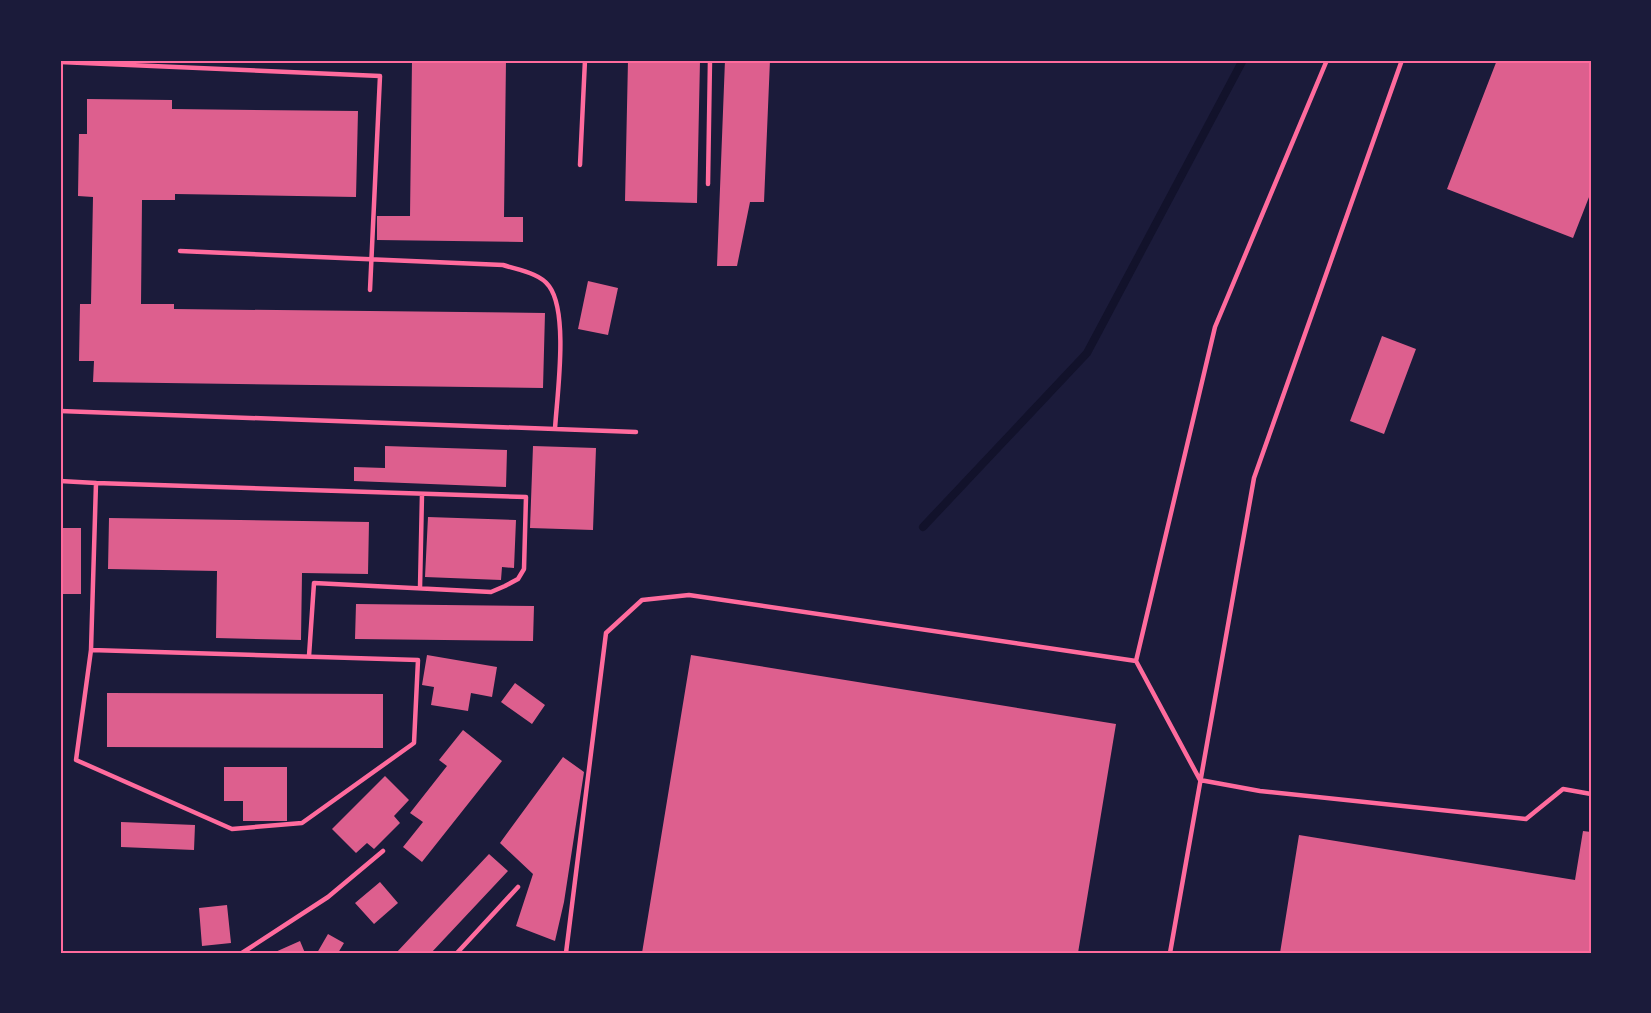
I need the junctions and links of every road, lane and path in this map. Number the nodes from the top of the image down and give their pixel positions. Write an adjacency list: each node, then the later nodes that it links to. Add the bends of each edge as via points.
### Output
1 (585, 60): 6 (lane)
2 (710, 60): 7 (lane)
3 (1327, 60): 20 (lane, via 1215,327)
4 (1402, 60): 21 (lane, via 1254,478)
5 (60, 62): 9 (lane, via 380,76)
6 (580, 165)
7 (708, 184)
8 (180, 251): 9 (lane)
9 (372, 259): 10 (lane); 12 (lane, via 503,265 548,284 557,300 561,349)
10 (370, 290)
11 (60, 411): 12 (lane)
12 (555, 429): 13 (lane)
13 (636, 432)
14 (60, 481): 15 (lane)
15 (96, 483): 16 (lane); 18 (lane)
16 (422, 494): 17 (lane); 17 (lane, via 526,497 524,569 518,579 491,592)
17 (420, 588): 19 (lane, via 314,583)
18 (91, 650): 19 (lane); 19 (lane, via 76,760 232,829 302,823 414,743 418,660)
19 (309, 656)
20 (1136, 662): 21 (lane); 27 (lane, via 689,595 642,600 606,633)
21 (1200, 780): 22 (lane, via 1260,791 1526,819 1563,789); 28 (lane)
22 (1591, 794)
23 (383, 851): 25 (lane, via 328,897)
24 (518, 888): 26 (lane)
25 (242, 953)
26 (457, 953)
27 (566, 953)
28 (1170, 953)

